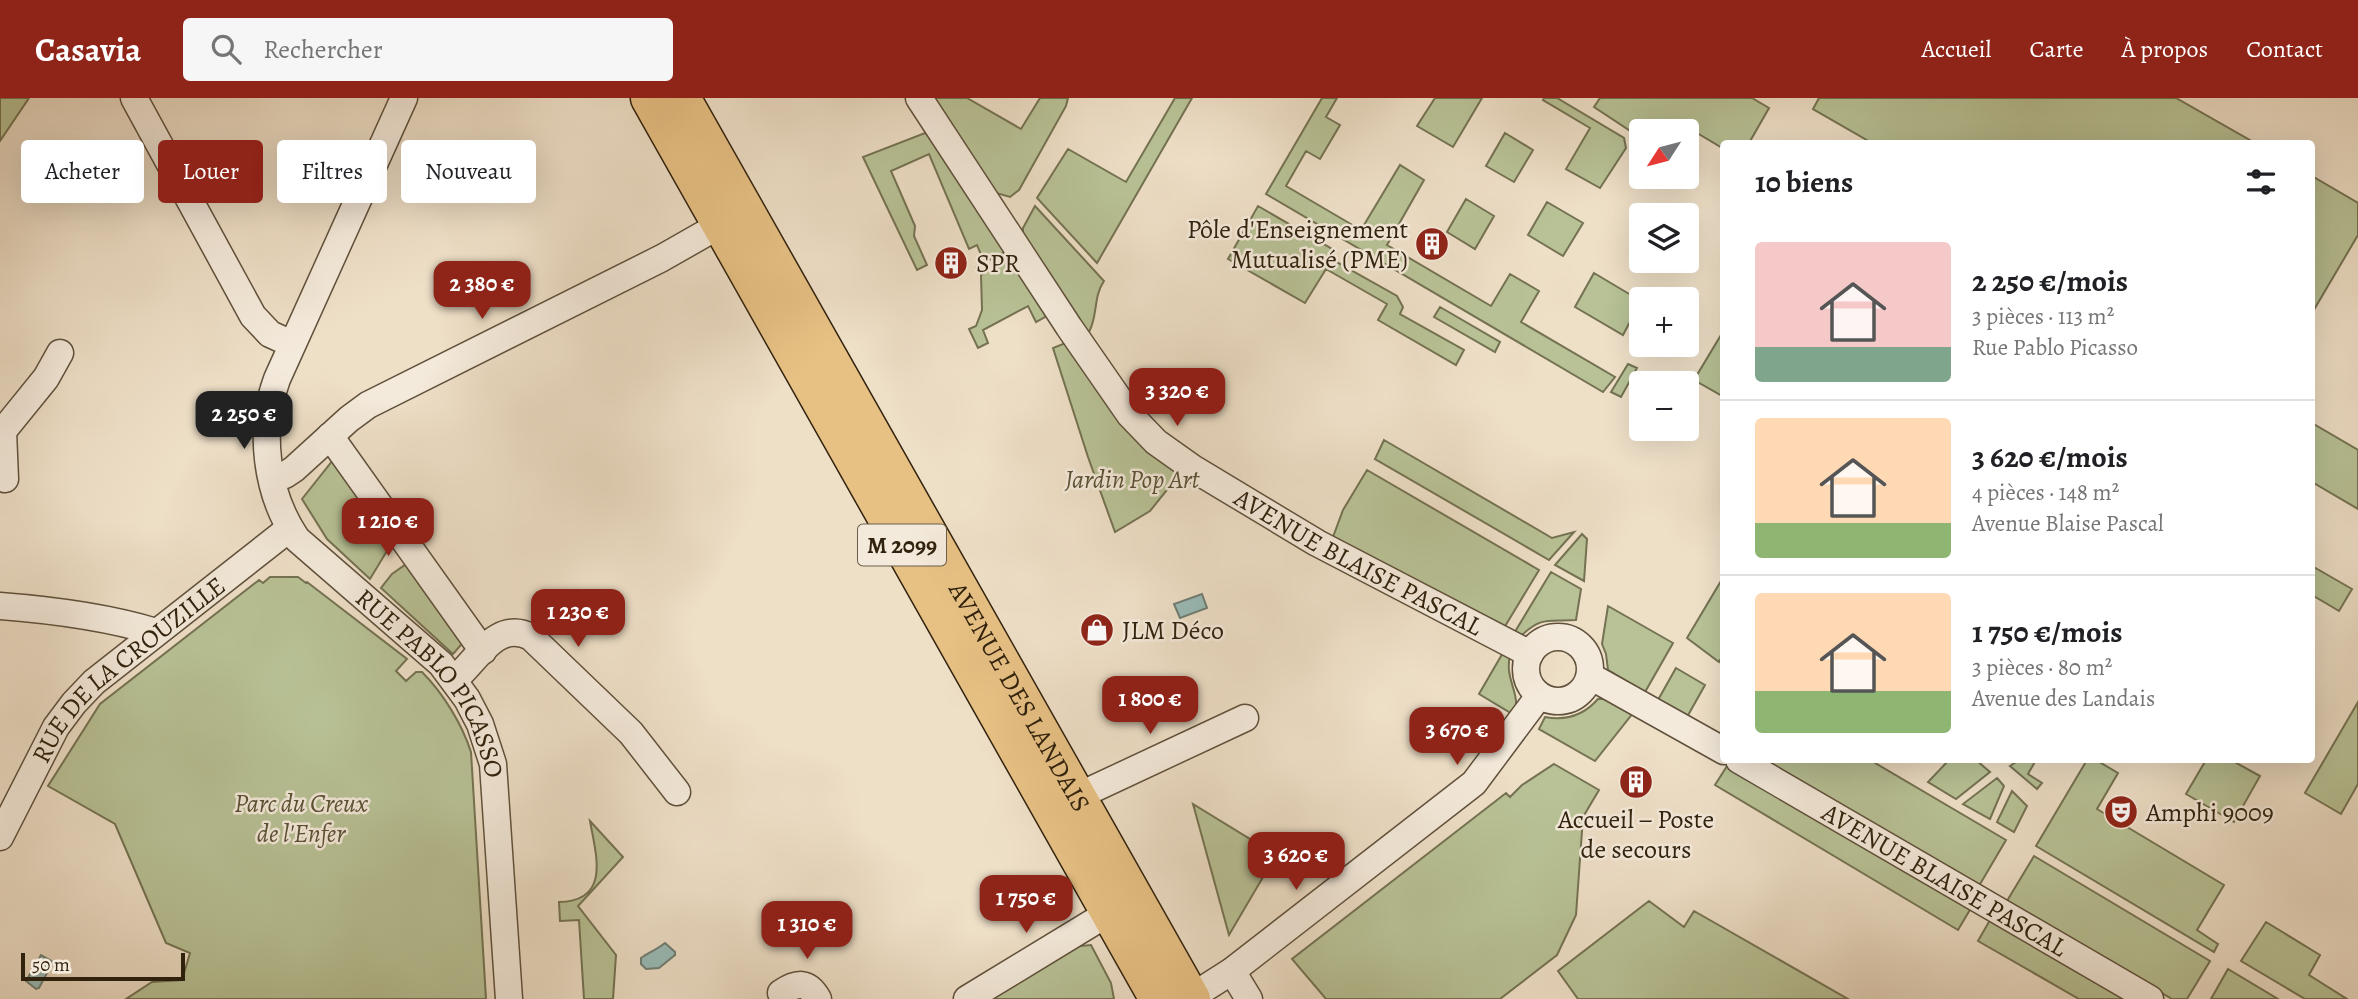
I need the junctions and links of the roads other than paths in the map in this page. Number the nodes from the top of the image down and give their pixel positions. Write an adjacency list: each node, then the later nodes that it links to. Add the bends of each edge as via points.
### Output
1 (134, 98): 7 (street, via 253,316 270,334)
2 (404, 98): 7 (street, RUE PABLO PICASSO)
3 (650, 98): 6 (main road, M 2099)
4 (681, 98): 6 (main road, M 2099)
5 (919, 98): 17 (street, AVENUE BLAISE PASCAL, via 1069,327 1130,415 1156,442 1317,543)
6 (733, 218): 10 (street, via 379,399); 25 (main road, AVENUE DES LANDAIS / M 2099); 27 (main road, AVENUE DES LANDAIS / M 2099)
7 (292, 344): 11 (street, RUE PABLO PICASSO, via 268,410)
8 (60, 353): 9 (street, via 46,378)
9 (1, 430): 12 (street)
10 (330, 436): 11 (street, via 289,473); 16 (street)
11 (272, 478): 13 (street, RUE PABLO PICASSO)
12 (5, 479)
13 (290, 528): 15 (street, RUE DE LA CROUZILLE); 19 (street, RUE PABLO PICASSO, via 305,548 430,653)
14 (0, 606): 15 (street)
15 (156, 632): 26 (street, RUE DE LA CROUZILLE, via 74,703 56,727)
16 (482, 651): 19 (street); 24 (street, via 504,633 531,636 631,733)
17 (1530, 654): 18 (street, via 1542,641 1573,640 1587,656); 20 (street, via 1526,676)
18 (1590, 676): 20 (street, via 1572,699 1553,701); 22 (street)
19 (454, 680): 30 (street, RUE PABLO PICASSO, via 481,724 493,764)
20 (1539, 696): 28 (street, via 1474,783)
21 (1245, 718): 25 (street)
22 (1720, 749)
23 (1744, 763): 35 (street, AVENUE BLAISE PASCAL)
24 (677, 792)
25 (1076, 797): 33 (main road, AVENUE DES LANDAIS / M 2099)
26 (0, 837)
27 (1110, 912): 32 (street); 33 (main road, AVENUE DES LANDAIS / M 2099)
28 (1232, 971): 33 (street); 34 (street)
29 (781, 993): 31 (street, via 797,984 806,985)
30 (509, 999)
31 (818, 999)
32 (967, 999)
33 (1182, 999)
34 (1249, 999)
35 (2150, 999)

